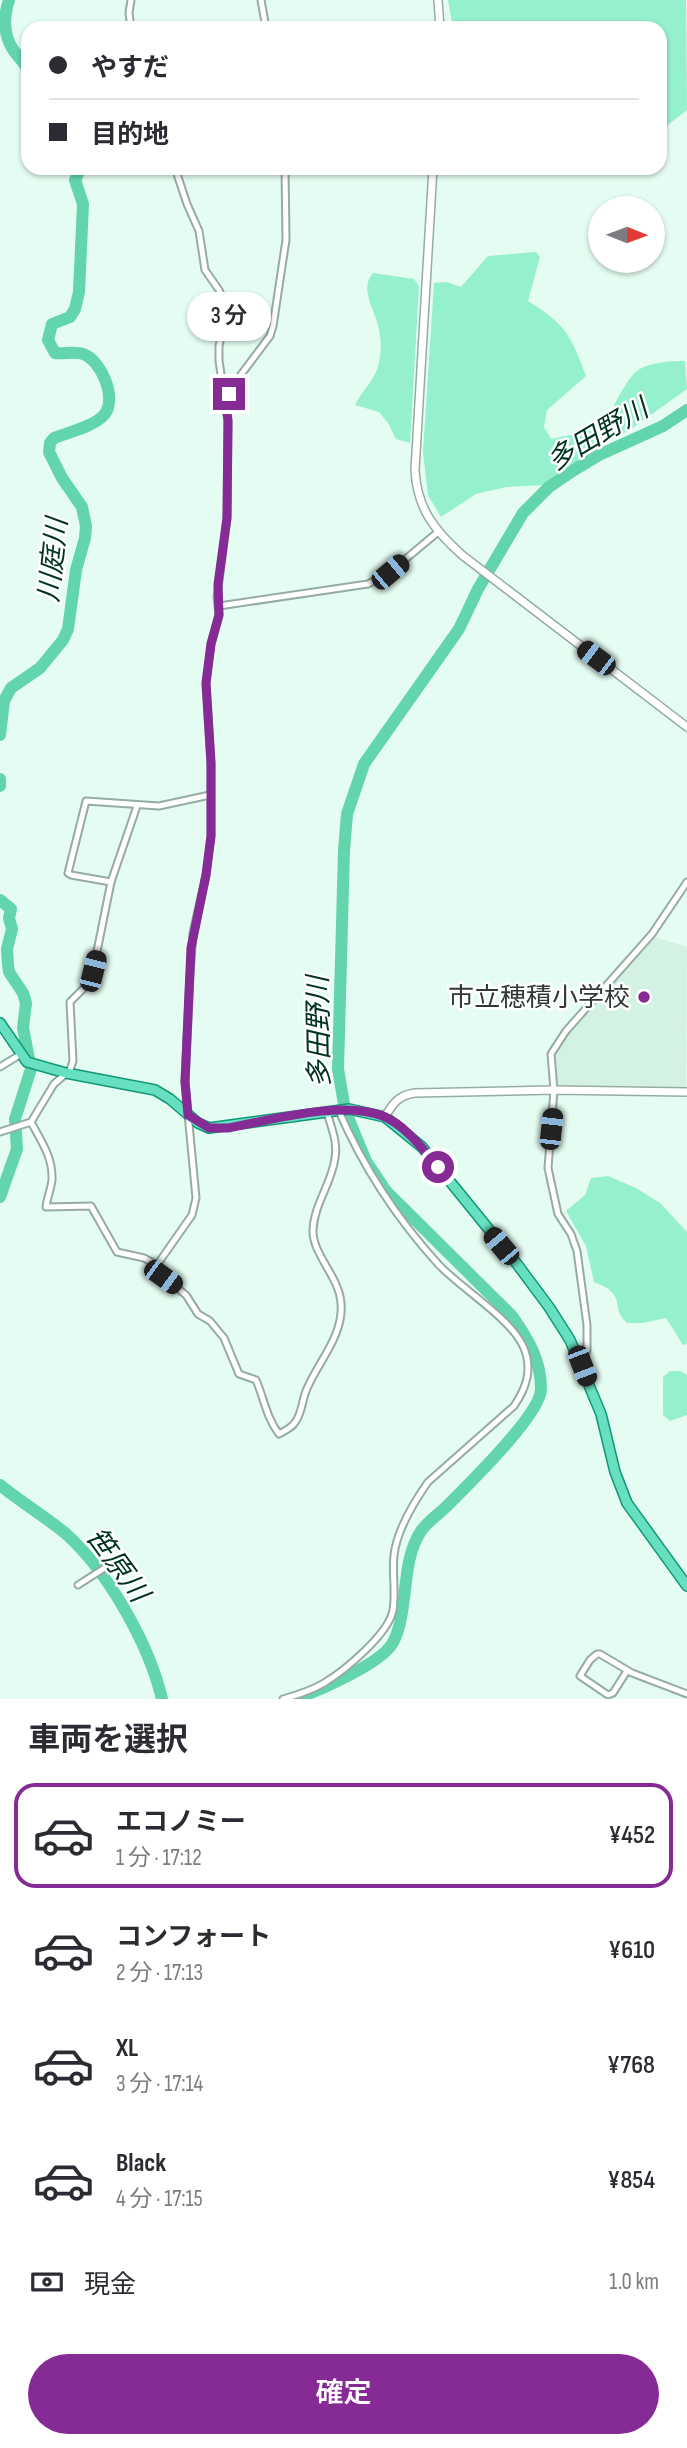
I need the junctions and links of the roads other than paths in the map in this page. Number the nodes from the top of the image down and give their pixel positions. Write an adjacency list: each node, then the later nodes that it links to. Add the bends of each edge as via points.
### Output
1 (131, 0): 4 (street)
2 (261, 0): 5 (street)
3 (438, 0): 6 (street)
4 (130, 21)
5 (265, 21)
6 (440, 21)
7 (177, 175): 10 (street, via 200,231 205,270 223,300 225,318 219,346)
8 (285, 175): 10 (street, via 286,240 271,336)
9 (433, 175): 11 (street, via 415,470 419,500)
10 (225, 396): 12 (street, via 229,472)
11 (438, 532): 12 (street, via 368,584); 13 (street, via 477,567)
12 (219, 606): 14 (street, via 206,683)
13 (687, 727)
14 (210, 796): 15 (street); 26 (street, via 210,851 191,948 185,1082)
15 (137, 806): 16 (street); 16 (street, via 86,802 68,873)
16 (111, 881): 21 (street, via 93,971 70,1002 75,1056)
17 (687, 882): 22 (street, via 643,945 558,1042 550,1059)
18 (0, 1023): 19 (main road)
19 (22, 1055): 20 (street); 21 (main road, via 39,1067)
20 (0, 1067)
21 (66, 1073): 26 (main road, via 155,1090); 28 (street)
22 (554, 1090): 23 (street); 27 (street, via 405,1094); 31 (street, via 548,1168 558,1214 577,1251 587,1325)
23 (687, 1092)
24 (338, 1109): 25 (main road); 27 (main road); 37 (street, via 370,1172 399,1215 440,1265 511,1328 524,1347 529,1376 514,1406 420,1493 394,1554 393,1610 384,1630 324,1683)
25 (326, 1111): 26 (main road, via 228,1128 209,1128); 30 (street, via 336,1158 318,1205 314,1244 331,1271 342,1301 341,1317 306,1391 300,1415 290,1428 276,1430 256,1380 239,1374 224,1338 198,1314 186,1295 158,1273)
26 (188, 1115): 30 (street, via 195,1207)
27 (385, 1117): 31 (main road, via 422,1147 517,1264 549,1307)
28 (28, 1123): 29 (street); 30 (street, via 50,1156 52,1183 46,1208 91,1206 117,1252)
29 (0, 1132)
30 (157, 1265)
31 (582, 1366): 34 (main road, via 627,1503)
32 (114, 1562): 33 (street)
33 (78, 1585)
34 (687, 1586)
35 (627, 1671): 35 (street, via 597,1654 580,1676 608,1695); 36 (street)
36 (687, 1694)
37 (283, 1699)

